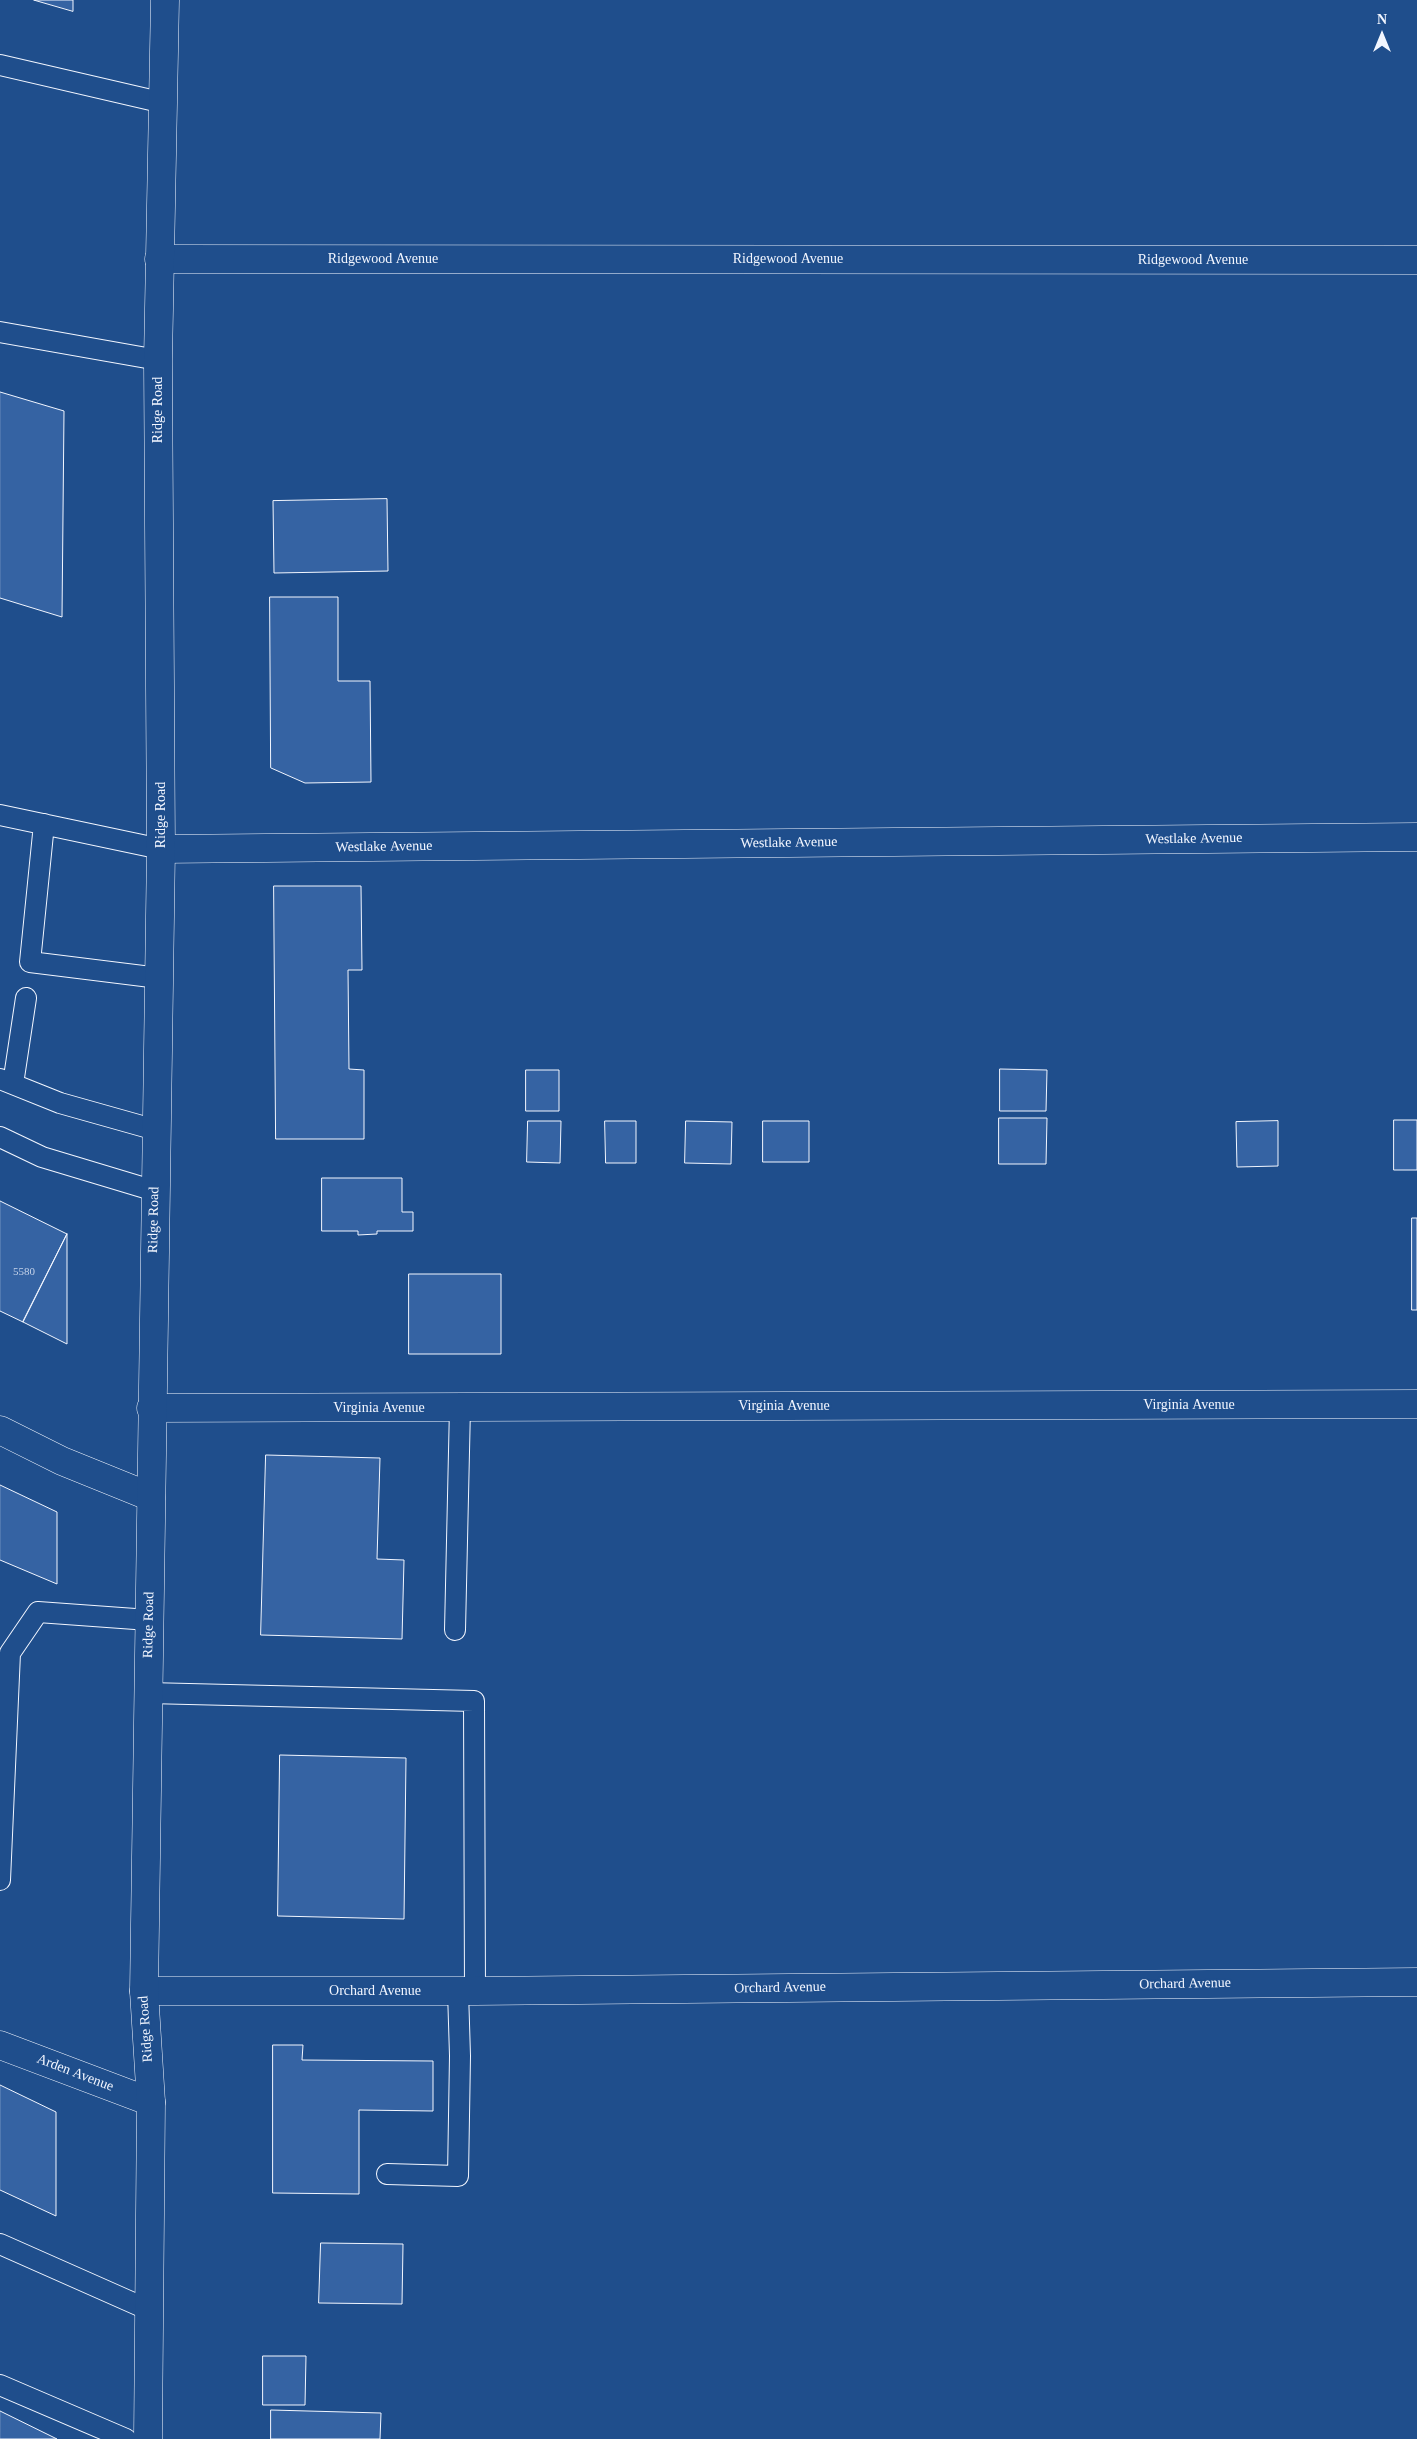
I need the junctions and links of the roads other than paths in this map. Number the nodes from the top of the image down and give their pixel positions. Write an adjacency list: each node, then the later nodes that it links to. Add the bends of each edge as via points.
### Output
1 (166, 0): 3 (street, Ridge Road)
2 (0, 65): 3 (lane)
3 (164, 103): 4 (street, Ridge Road)
4 (159, 259): 5 (street, Ridgewood Avenue); 7 (street, Ridge Road)
5 (1417, 260)
6 (0, 332): 7 (lane)
7 (158, 360): 11 (street, Ridge Road)
8 (0, 815): 9 (lane)
9 (44, 824): 11 (lane); 12 (lane, via 30,962)
10 (1417, 837): 11 (street, Westlake Avenue)
11 (161, 849): 12 (street, Ridge Road)
12 (159, 978): 15 (street, Ridge Road)
13 (26, 998): 14 (lane)
14 (6, 1081): 15 (lane, via 60,1103)
15 (156, 1130): 17 (street, Ridge Road)
16 (0, 1137): 17 (lane, via 42,1157)
17 (155, 1191): 19 (street, Ridge Road)
18 (1417, 1404): 20 (street, Virginia Avenue)
19 (151, 1408): 20 (street, Virginia Avenue); 22 (street, Ridge Road)
20 (460, 1408): 24 (lane)
21 (0, 1430): 22 (street, via 62,1461)
22 (150, 1497): 23 (street, Ridge Road)
23 (149, 1620): 25 (street, Ridge Road); 26 (lane, via 38,1612 10,1653)
24 (455, 1630)
25 (148, 1693): 28 (lane, via 474,1701); 29 (street, Ridge Road)
26 (0, 1880)
27 (1417, 1982): 28 (street, Orchard Avenue)
28 (467, 1990): 29 (street, Orchard Avenue); 32 (lane, via 460,2056 458,2176)
29 (144, 1991): 31 (street, Ridge Road)
30 (0, 2045): 31 (street, Arden Avenue)
31 (150, 2102): 34 (street, Ridge Road)
32 (386, 2174)
33 (0, 2244): 34 (lane)
34 (149, 2310): 37 (street, Ridge Road)
35 (0, 2385): 36 (lane)
36 (126, 2439)
37 (148, 2439)

